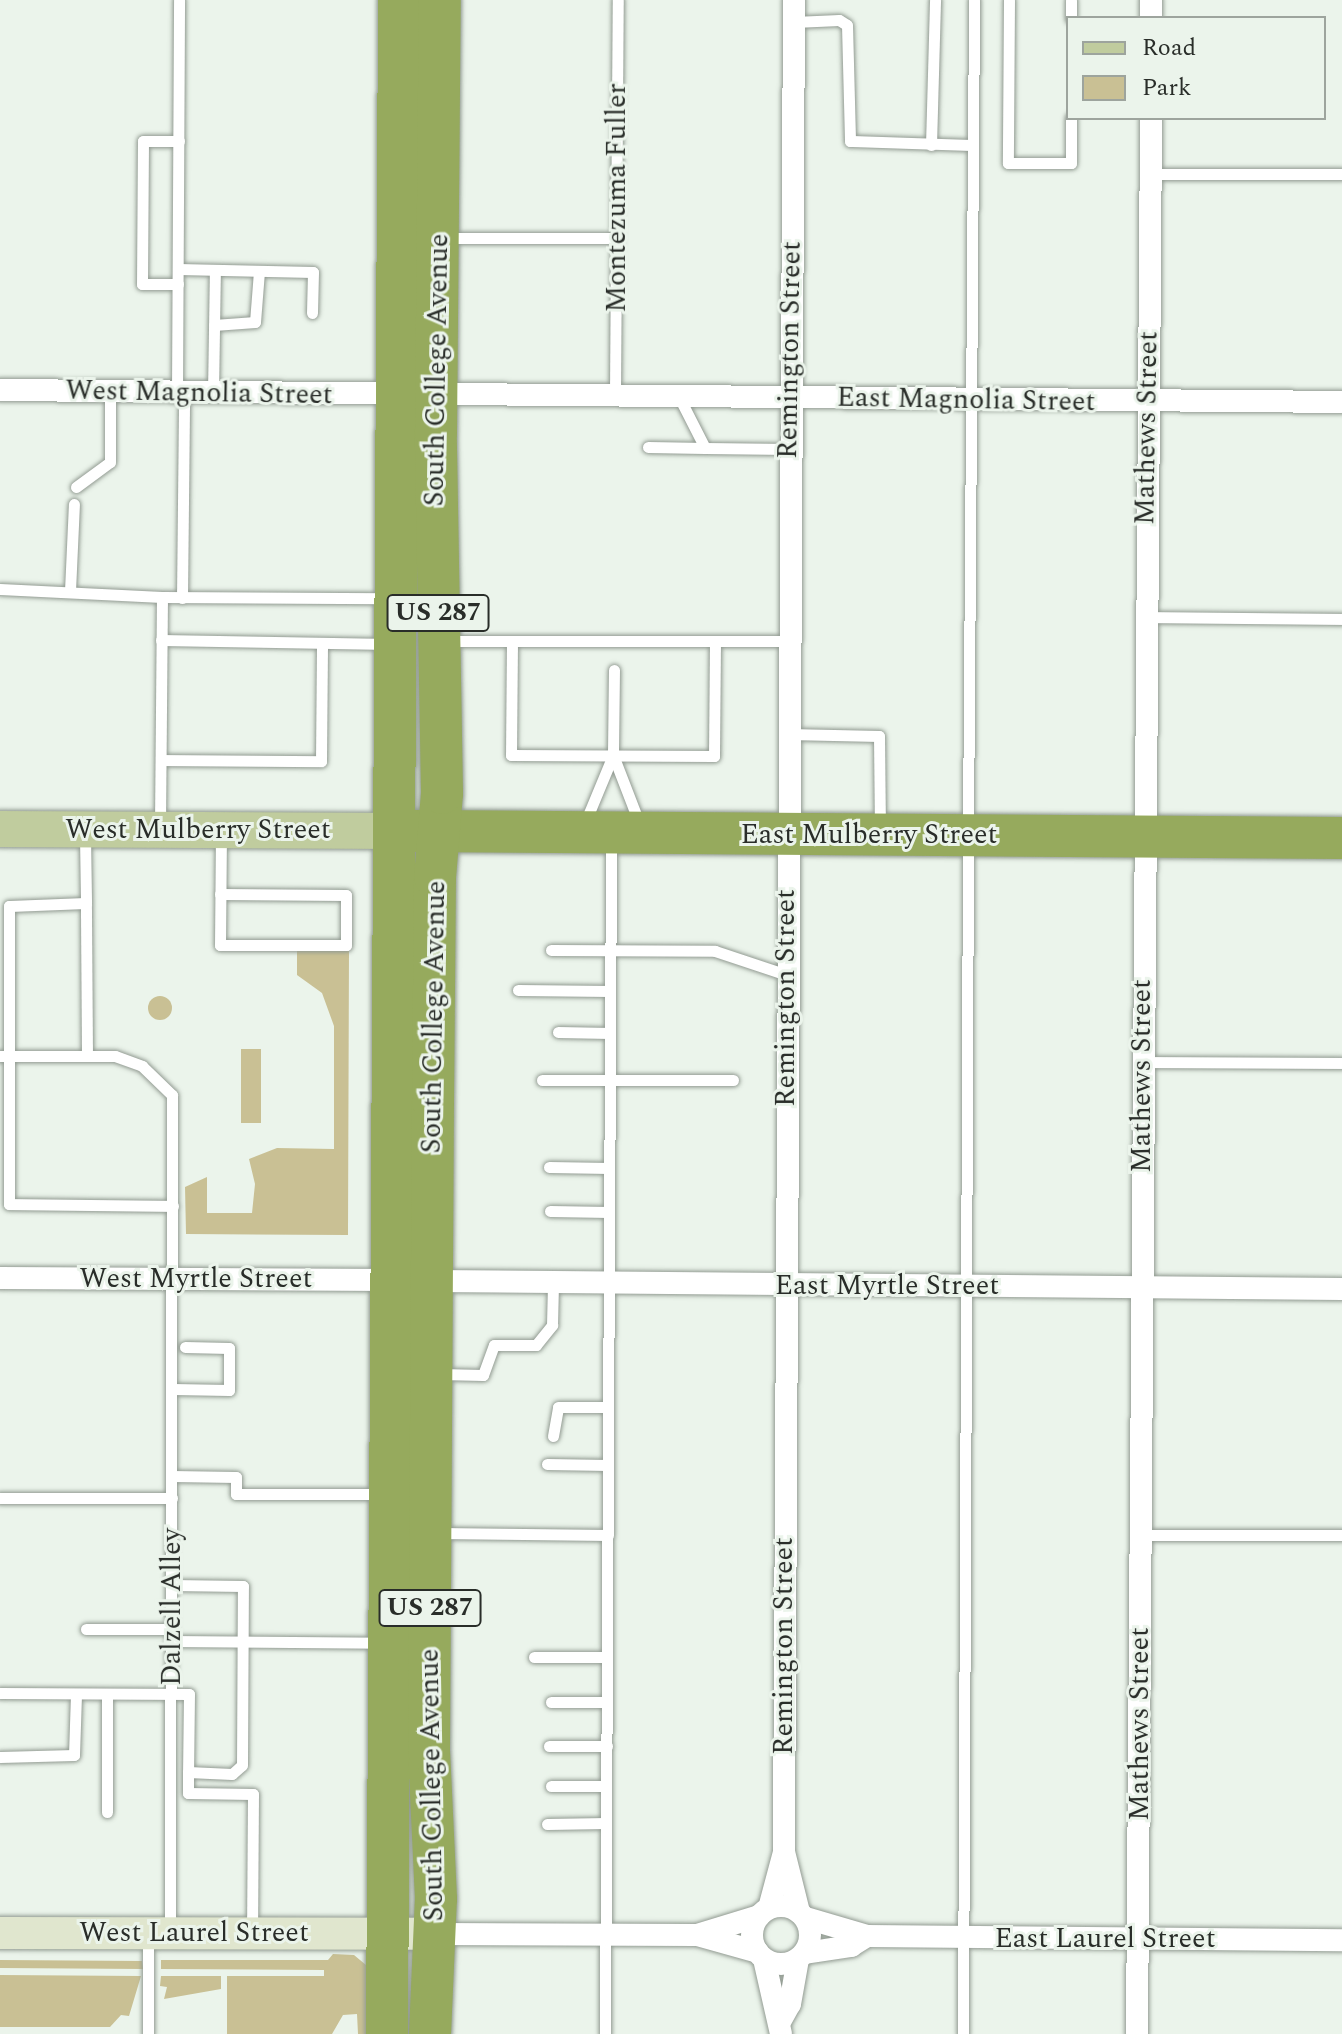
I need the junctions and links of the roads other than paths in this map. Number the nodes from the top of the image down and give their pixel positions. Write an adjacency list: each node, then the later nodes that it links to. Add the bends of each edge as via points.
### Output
1 (179, 0): 11 (lane)
2 (399, 0): 28 (highway, South College Avenue / US 287)
3 (440, 0): 16 (highway, South College Avenue / US 287)
4 (618, 0): 17 (lane, Montezuma Fuller)
5 (935, 0): 12 (lane)
6 (974, 0): 13 (lane)
7 (1009, 0): 9 (lane, via 1008,163 1071,163)
8 (794, 11): 12 (lane, via 847,25 850,141); 31 (street, Remington Street)
9 (1071, 120)
10 (1151, 120): 14 (street, Mathews Street)
11 (179, 141): 18 (lane); 21 (lane, via 143,141 142,284)
12 (931, 145): 13 (lane)
13 (973, 145): 32 (lane)
14 (1151, 174): 15 (lane); 33 (street, Mathews Street)
15 (1342, 174)
16 (439, 238): 17 (lane); 28 (highway, South College Avenue / US 287)
17 (616, 238): 29 (lane, Montezuma Fuller)
18 (178, 269): 19 (lane); 21 (lane)
19 (215, 270): 20 (lane); 23 (lane)
20 (259, 271): 22 (lane, via 313,272); 23 (lane, via 255,322)
21 (178, 284): 26 (lane)
22 (312, 313)
23 (214, 325): 27 (lane)
24 (0, 390): 25 (street, West Magnolia Street)
25 (110, 391): 26 (street, West Magnolia Street); 38 (lane, via 110,462)
26 (181, 393): 27 (street, West Magnolia Street); 43 (lane)
27 (213, 393): 28 (street, West Magnolia Street)
28 (418, 394): 29 (street, East Magnolia Street); 44 (highway, South College Avenue / US 287); 48 (highway, South College Avenue / US 287)
29 (615, 395): 30 (street, East Magnolia Street)
30 (679, 397): 31 (street, East Magnolia Street); 36 (lane)
31 (789, 398): 32 (street, East Magnolia Street); 37 (street, Remington Street)
32 (971, 400): 33 (street, East Magnolia Street); 67 (lane)
33 (1148, 402): 34 (street, East Magnolia Street); 45 (street, Mathews Street)
34 (1342, 402)
35 (648, 447): 36 (lane)
36 (705, 448): 37 (lane)
37 (789, 449): 51 (street, Remington Street)
38 (76, 487)
39 (74, 504): 41 (lane)
40 (0, 589): 41 (lane)
41 (70, 591): 42 (lane)
42 (162, 597): 43 (lane); 47 (lane)
43 (182, 598): 44 (lane)
44 (396, 598): 53 (highway, South College Avenue / US 287)
45 (1144, 617): 46 (lane); 68 (street, Mathews Street)
46 (1342, 619)
47 (161, 640): 52 (lane); 57 (lane)
48 (442, 641): 49 (lane); 63 (highway, South College Avenue / US 287)
49 (512, 641): 50 (lane); 56 (lane, via 511,755)
50 (715, 641): 51 (lane); 56 (lane, via 714,756)
51 (788, 641): 55 (street, Remington Street)
52 (322, 643): 53 (lane); 57 (lane, via 321,761)
53 (396, 644): 62 (highway, South College Avenue / US 287)
54 (614, 670): 56 (lane)
55 (788, 734): 65 (street, Remington Street); 66 (lane, via 879,736)
56 (613, 755): 64 (lane); 64 (lane)
57 (161, 760): 60 (lane)
58 (0, 829): 59 (main road, West Mulberry Street)
59 (85, 830): 60 (main road, West Mulberry Street); 71 (lane)
60 (160, 830): 61 (main road, West Mulberry Street)
61 (221, 830): 62 (main road, West Mulberry Street); 70 (lane)
62 (396, 831): 63 (highway, East Mulberry Street); 93 (highway, South College Avenue / US 287, via 396,1111 408,1157)
63 (439, 831): 64 (highway, East Mulberry Street); 93 (highway, South College Avenue / US 287)
64 (611, 832): 65 (highway, East Mulberry Street); 73 (lane)
65 (787, 834): 66 (highway, East Mulberry Street); 74 (street, Remington Street)
66 (880, 835): 67 (highway, East Mulberry Street)
67 (968, 835): 68 (highway, East Mulberry Street); 97 (lane)
68 (1143, 837): 69 (highway, East Mulberry Street); 81 (street, Mathews Street)
69 (1342, 838)
70 (220, 894): 70 (lane, via 346,895 346,945 220,945)
71 (86, 903): 79 (lane, via 9,906); 80 (lane)
72 (551, 950): 73 (lane)
73 (610, 950): 74 (lane, via 715,951); 76 (lane)
74 (787, 975): 96 (street, Remington Street)
75 (518, 990): 76 (lane)
76 (610, 991): 78 (lane)
77 (558, 1032): 78 (lane)
78 (610, 1033): 84 (lane)
79 (4, 1056): 80 (lane, Dalzell Alley); 88 (lane, via 9,1204)
80 (87, 1056): 88 (lane, Dalzell Alley, via 115,1056 142,1066 172,1095)
81 (1142, 1062): 82 (lane); 98 (street, Mathews Street)
82 (1342, 1063)
83 (542, 1080): 84 (lane)
84 (610, 1080): 85 (lane); 87 (lane)
85 (733, 1080)
86 (549, 1167): 87 (lane)
87 (609, 1168): 90 (lane)
88 (173, 1206): 92 (lane, Dalzell Alley)
89 (550, 1211): 90 (lane)
90 (609, 1212): 95 (lane)
91 (0, 1278): 92 (street, West Myrtle Street)
92 (173, 1280): 93 (street, West Myrtle Street); 102 (lane, Dalzell Alley)
93 (412, 1281): 94 (street, East Myrtle Street); 101 (highway, South College Avenue / US 287); 107 (highway, South College Avenue, via 403,1295 414,1327 416,1439); 109 (highway, South College Avenue / US 287)
94 (553, 1283): 95 (street, East Myrtle Street); 101 (lane, via 552,1325 536,1345 494,1345 483,1375)
95 (609, 1284): 96 (street, East Myrtle Street); 103 (lane)
96 (785, 1285): 97 (street, East Myrtle Street); 138 (street, Remington Street)
97 (965, 1286): 98 (street, East Myrtle Street); 149 (lane)
98 (1141, 1287): 99 (street, East Myrtle Street); 114 (street, Mathews Street)
99 (1342, 1289)
100 (185, 1347): 102 (lane, via 229,1348 229,1390)
101 (431, 1374): 107 (highway, South College Avenue / US 287)
102 (173, 1389): 108 (lane, Dalzell Alley)
103 (608, 1407): 104 (lane, via 558,1407); 106 (lane)
104 (553, 1436)
105 (547, 1464): 106 (lane)
106 (608, 1465): 113 (lane)
107 (430, 1475): 112 (highway, South College Avenue / US 287)
108 (172, 1476): 109 (lane, via 236,1477 236,1494); 111 (lane, Dalzell Alley)
109 (392, 1494): 120 (highway, South College Avenue / US 287)
110 (0, 1498): 111 (lane)
111 (172, 1498): 116 (lane, Dalzell Alley)
112 (431, 1533): 113 (lane); 145 (highway, South College Avenue / US 287)
113 (608, 1535): 122 (lane)
114 (1141, 1535): 115 (lane); 150 (street, Mathews Street)
115 (1342, 1535)
116 (172, 1585): 118 (lane, Dalzell Alley); 119 (lane, via 243,1586)
117 (86, 1629): 118 (lane)
118 (171, 1635): 119 (lane); 126 (lane, Dalzell Alley)
119 (243, 1642): 120 (lane); 132 (lane, via 242,1765 232,1774)
120 (392, 1643): 144 (highway, South College Avenue / US 287)
121 (534, 1657): 122 (lane)
122 (607, 1657): 128 (lane)
123 (0, 1693): 124 (lane)
124 (76, 1694): 125 (lane); 131 (lane, via 74,1755)
125 (107, 1694): 126 (lane); 135 (lane)
126 (171, 1694): 132 (lane, via 189,1694); 142 (lane, Dalzell Alley)
127 (551, 1702): 128 (lane)
128 (607, 1702): 130 (lane)
129 (549, 1746): 130 (lane)
130 (607, 1746): 134 (lane)
131 (0, 1757)
132 (188, 1772): 143 (lane, via 188,1793 253,1794)
133 (551, 1786): 134 (lane)
134 (606, 1786): 136 (lane)
135 (107, 1812)
136 (606, 1823): 137 (lane); 146 (lane)
137 (547, 1824)
138 (784, 1852): 139 (street, Remington Street); 140 (street, Remington Street)
139 (764, 1912): 140 (street, via 782,1906); 147 (street); 152 (street, via 752,1934)
140 (803, 1915): 148 (street, East Laurel Street); 153 (street, via 811,1936)
141 (0, 1933): 142 (main road, West Laurel Street)
142 (159, 1933): 143 (main road, West Laurel Street); 155 (lane, Dalzell Alley)
143 (252, 1934): 144 (main road, West Laurel Street)
144 (389, 1934): 145 (main road); 156 (highway, South College Avenue / US 287)
145 (434, 1934): 146 (street); 157 (highway, South College Avenue / US 287)
146 (606, 1935): 147 (street); 158 (lane)
147 (697, 1935): 152 (street)
148 (867, 1936): 149 (street, East Laurel Street); 153 (street, East Laurel Street, via 851,1946)
149 (963, 1937): 150 (street, East Laurel Street); 159 (lane)
150 (1137, 1939): 151 (street, East Laurel Street); 160 (street, Mathews Street)
151 (1342, 1940)
152 (761, 1956): 153 (street, via 781,1964); 154 (street)
153 (802, 1956): 154 (street)
154 (781, 2027)
155 (148, 2034)
156 (387, 2034)
157 (430, 2034)
158 (605, 2034)
159 (963, 2034)
160 (1137, 2034)

